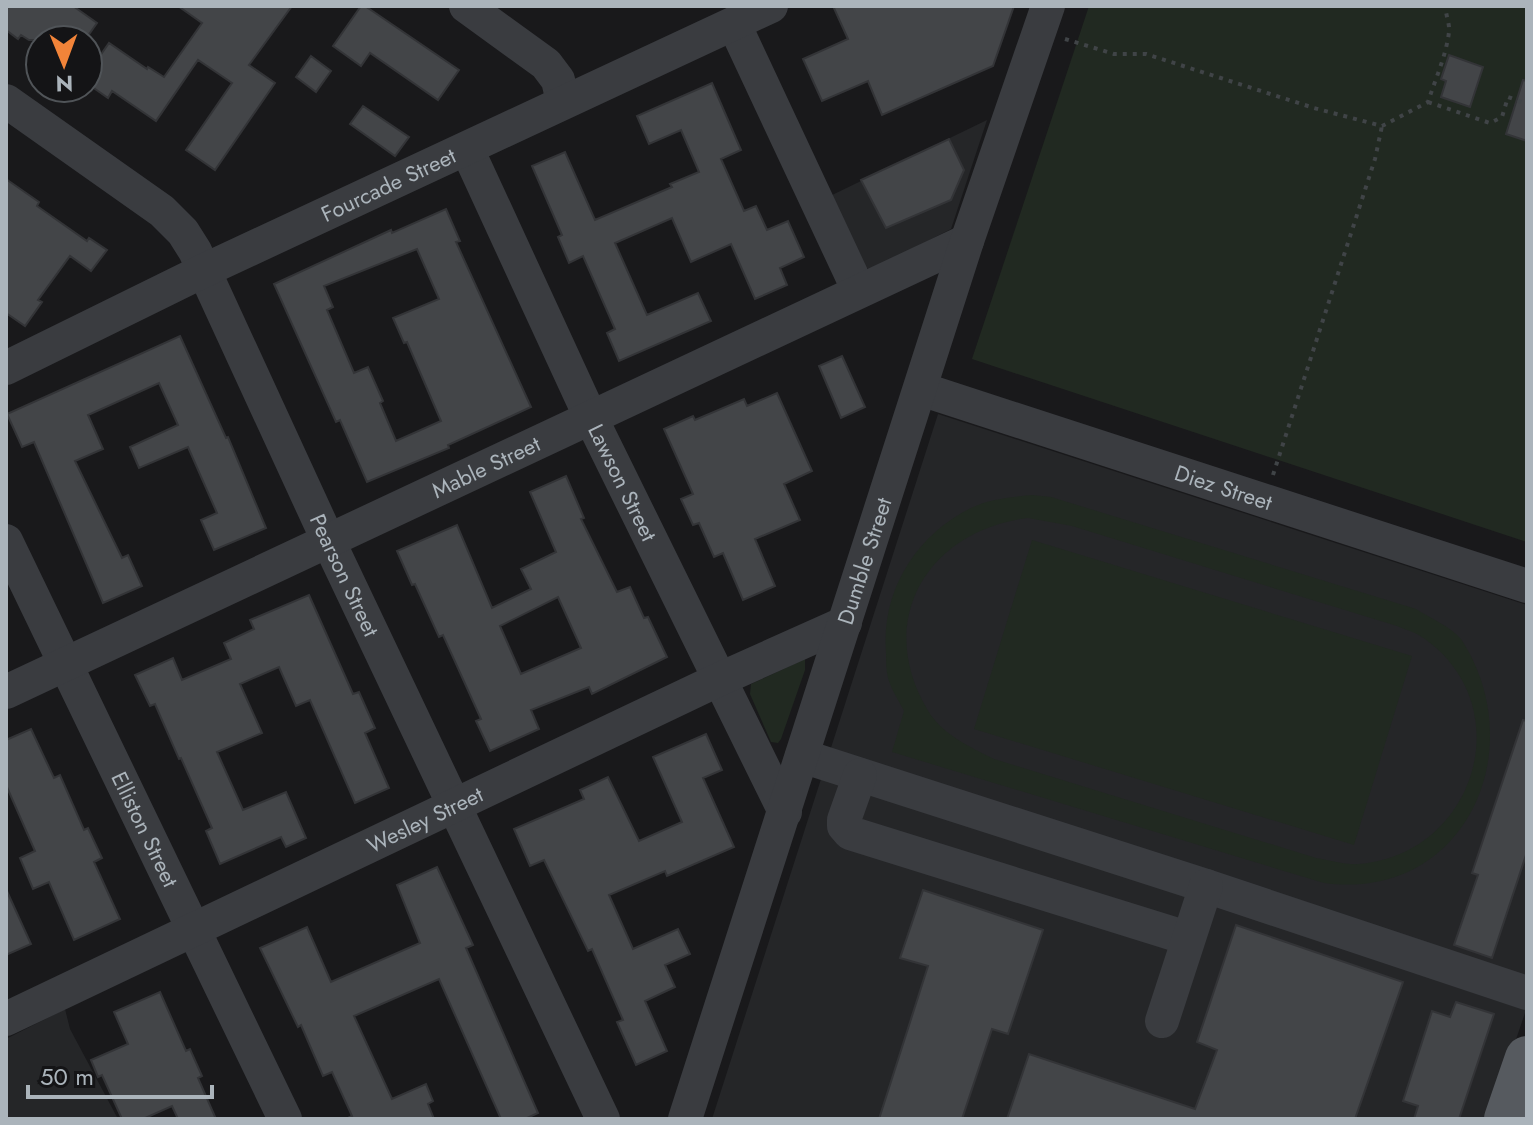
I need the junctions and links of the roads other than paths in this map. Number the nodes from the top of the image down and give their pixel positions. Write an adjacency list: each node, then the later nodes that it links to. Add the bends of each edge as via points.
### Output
1 (466, 6): 6 (street, via 546,64 558,80)
2 (771, 6): 4 (street, Fourcade Street)
3 (1044, 18): 8 (street, Dumble Street)
4 (734, 24): 6 (street, Fourcade Street); 10 (street)
5 (6, 101): 9 (street, Pearson Street, via 162,211 183,232)
6 (563, 102): 7 (street, Fourcade Street)
7 (467, 149): 9 (street, Fourcade Street); 13 (street, Lawson Street)
8 (967, 241): 10 (street, Mable Street); 12 (street, Dumble Street)
9 (203, 271): 11 (street, Fourcade Street); 14 (street, Pearson Street)
10 (859, 291): 13 (street, Mable Street)
11 (6, 368)
12 (921, 389): 16 (street, Diez Street); 17 (street, Dumble Street)
13 (590, 416): 14 (street, Mable Street); 19 (street, Lawson Street)
14 (328, 540): 18 (street, Mable Street); 23 (street, Pearson Street)
15 (6, 541): 18 (street, Elliston Street)
16 (1527, 586)
17 (845, 623): 19 (street, Wesley Street); 21 (street, Dumble Street)
18 (65, 664): 20 (street, Mable Street); 26 (street, Elliston Street)
19 (720, 679): 23 (street, Wesley Street); 24 (street, Lawson Street)
20 (6, 692)
21 (802, 756): 22 (street); 24 (street, Dumble Street)
22 (860, 775): 25 (street); 27 (street, via 844,820 850,833)
23 (456, 807): 26 (street, Wesley Street); 33 (street, Pearson Street)
24 (785, 812): 34 (street, Dumble Street)
25 (1206, 886): 27 (street); 28 (street)
26 (193, 929): 29 (street, Wesley Street); 32 (street, Elliston Street)
27 (1187, 938): 30 (street)
28 (1527, 993)
29 (6, 1019)
30 (1162, 1021)
31 (1527, 1058): 35 (main road)
32 (285, 1119)
33 (603, 1119)
34 (685, 1119)
35 (1506, 1119)

